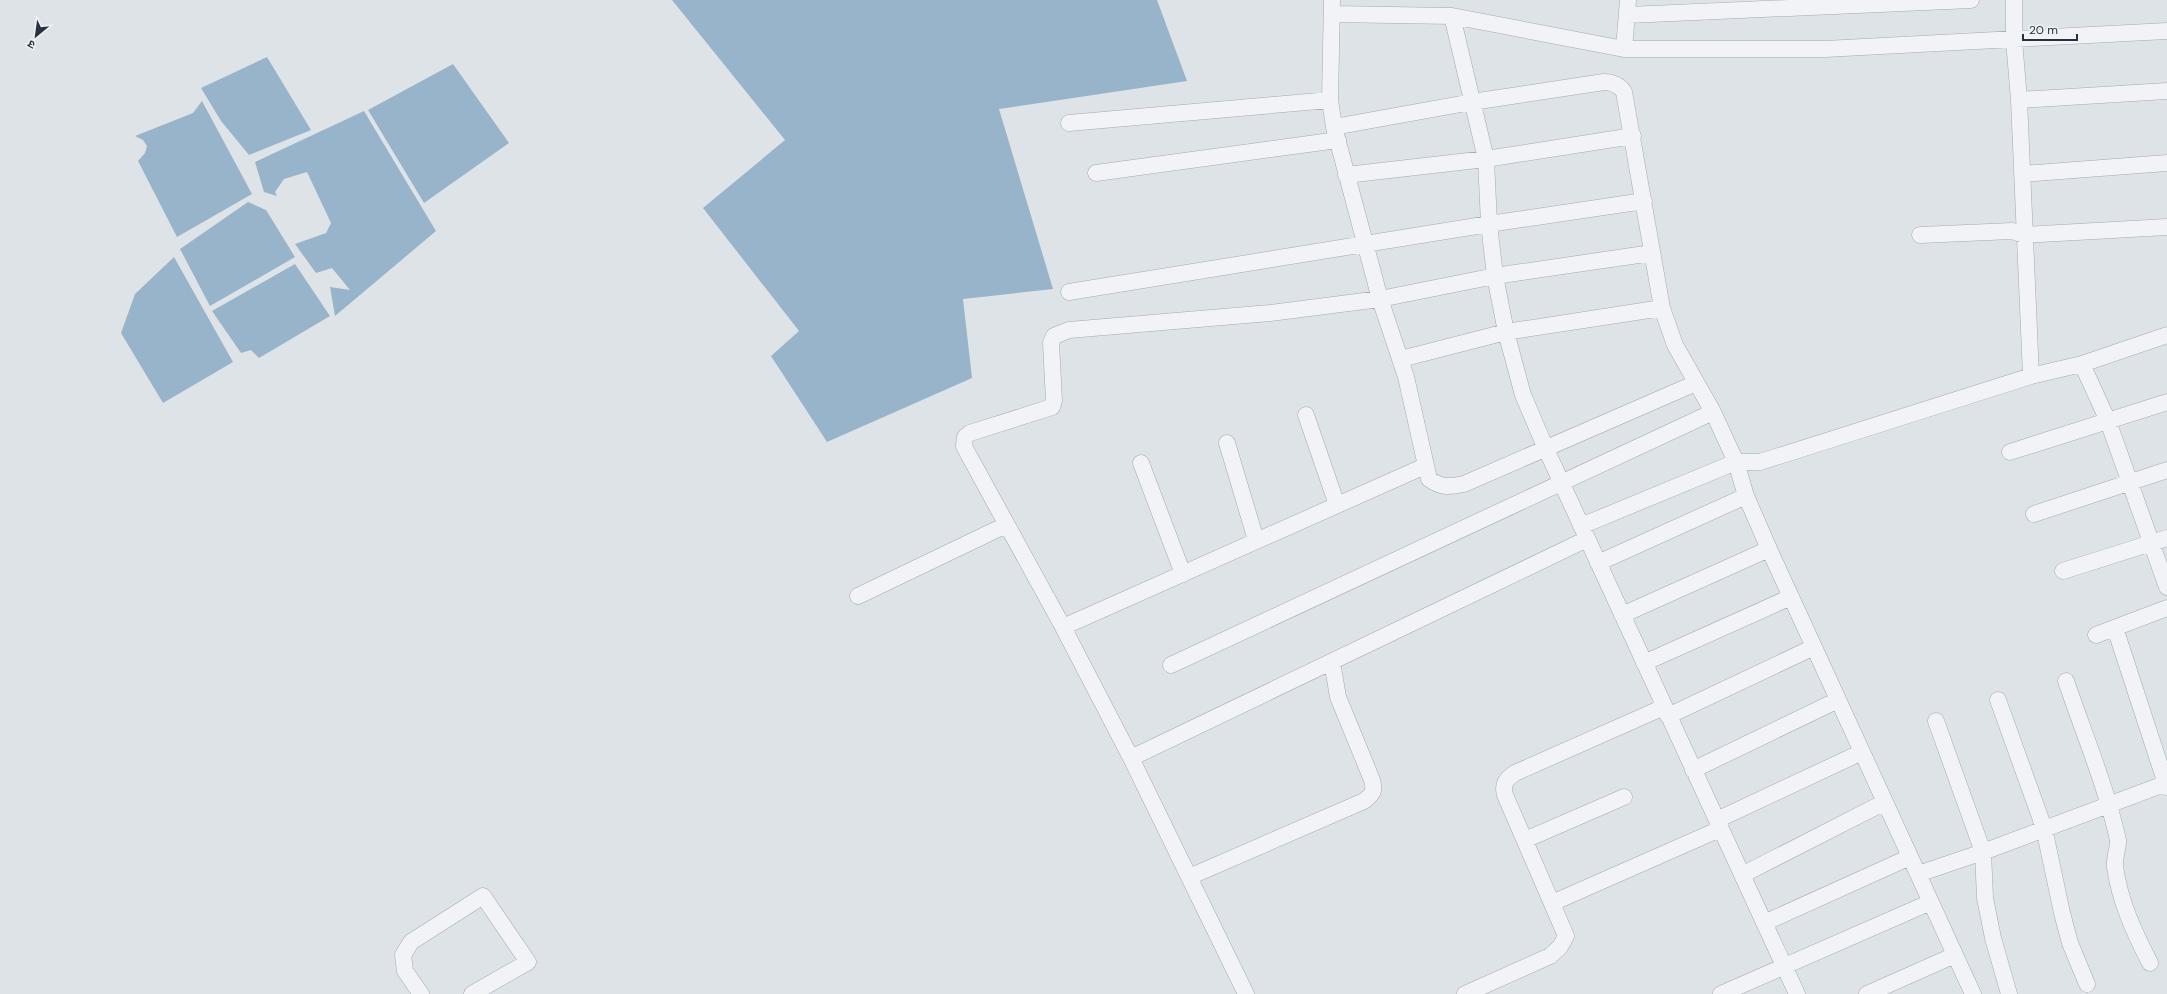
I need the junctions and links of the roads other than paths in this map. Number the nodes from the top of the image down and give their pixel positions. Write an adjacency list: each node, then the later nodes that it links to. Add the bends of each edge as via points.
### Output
1 (1971, 0): 4 (street)
2 (2014, 0): 7 (street)
3 (1332, 7): 5 (street); 10 (street)
4 (1628, 7): 8 (street)
5 (1452, 16): 8 (street); 12 (street)
6 (2167, 31): 7 (street)
7 (2014, 40): 8 (street, via 1825,49); 11 (street)
8 (1624, 49)
9 (2167, 91): 11 (street)
10 (1330, 100): 13 (street); 14 (street)
11 (2019, 100): 19 (street)
12 (1472, 102): 14 (street); 15 (street, via 1612,82 1620,86 1624,92); 16 (street)
13 (1068, 123)
14 (1336, 134): 18 (street); 20 (street)
15 (1634, 136): 16 (street); 21 (street)
16 (1486, 160): 20 (street); 22 (street)
17 (2167, 163): 19 (street)
18 (1096, 173)
19 (2022, 174): 25 (street)
20 (1346, 175): 26 (street)
21 (1644, 201): 22 (street); 27 (street)
22 (1489, 224): 26 (street); 28 (street)
23 (2167, 227): 25 (street)
24 (1920, 235): 25 (street, via 2012,231)
25 (2025, 235): 36 (street)
26 (1365, 245): 29 (street, via 1149,277); 30 (street)
27 (1652, 253): 28 (street); 31 (street)
28 (1495, 276): 30 (street); 32 (street)
29 (1069, 292)
30 (1380, 299): 34 (street); 54 (street, via 1270,313 1060,332 1054,336 1051,343 1054,401 1052,407 970,433 965,437 964,446)
31 (1662, 308): 32 (street); 37 (street, via 1675,345)
32 (1506, 332): 34 (street); 43 (street, via 1523,395)
33 (2167, 335): 35 (street)
34 (1401, 359): 47 (street)
35 (2082, 364): 36 (street); 41 (street)
36 (2031, 376): 45 (street, via 1760,462)
37 (1696, 383): 39 (street); 43 (street)
38 (2167, 402): 41 (street)
39 (1713, 412): 45 (street); 50 (street)
40 (1306, 415): 52 (street)
41 (2108, 421): 44 (street); 49 (street)
42 (1227, 443): 57 (street)
43 (1546, 449): 47 (street, via 1464,484 1446,487 1438,486 1429,478); 50 (street)
44 (2010, 452)
45 (1736, 462): 51 (street); 55 (street)
46 (1141, 463): 62 (street)
47 (1425, 466): 52 (street)
48 (2167, 470): 49 (street)
49 (2129, 482): 53 (street); 58 (street)
50 (1561, 483): 55 (street); 74 (street)
51 (1746, 496): 59 (street); 60 (street)
52 (1337, 505): 57 (street)
53 (2034, 514)
54 (1006, 525): 64 (street); 68 (street)
55 (1584, 532): 60 (street); 72 (street)
56 (2167, 538): 58 (street)
57 (1256, 540): 62 (street)
58 (2151, 543): 61 (street); 63 (street)
59 (1769, 549): 65 (street); 67 (street)
60 (1598, 563): 67 (street)
61 (2062, 571)
62 (1183, 574): 68 (street)
63 (2167, 587)
64 (858, 596)
65 (1791, 597): 71 (street); 73 (street)
66 (2167, 608): 69 (street)
67 (1622, 615): 73 (street)
68 (1063, 627): 81 (street)
69 (2115, 628): 70 (street); 83 (street)
70 (2096, 635)
71 (1814, 647): 76 (street); 78 (street)
72 (1332, 662): 81 (street); 94 (street, via 1338,697 1372,780 1373,793 1364,801)
73 (1644, 663): 78 (street)
74 (1170, 665)
75 (2066, 681): 86 (street)
76 (1838, 700): 80 (street); 82 (street)
77 (1998, 700): 88 (street)
78 (1666, 711): 82 (street); 89 (street, via 1507,778 1503,787)
79 (1936, 721): 90 (street)
80 (1862, 752): 85 (street); 87 (street)
81 (1131, 758): 94 (street)
82 (1693, 770): 87 (street)
83 (2167, 784): 86 (street)
84 (1624, 797): 89 (street)
85 (1885, 802): 91 (street); 93 (street)
86 (2108, 804): 88 (street); 99 (street, via 2119,843 2114,859 2119,892 2131,927)
87 (1719, 825): 93 (street); 96 (street)
88 (2044, 828): 90 (street); 101 (street, via 2070,943)
89 (1525, 840): 96 (street)
90 (1983, 852): 92 (street); 110 (street, via 1985,898)
91 (1910, 857): 92 (street); 97 (street)
92 (1918, 874): 95 (street)
93 (1742, 875): 97 (street)
94 (1189, 877): 104 (street)
95 (1931, 902): 98 (street); 100 (street)
96 (1552, 903): 105 (street, via 1566,936 1560,948 1550,956)
97 (1764, 923): 100 (street)
98 (1955, 955): 108 (street); 109 (street)
99 (2150, 964)
100 (1784, 966): 106 (street); 107 (street)
101 (2087, 984)
102 (421, 994): 103 (street, via 405,971 403,956 411,942 483,896 528,962)
103 (472, 994)
104 (1246, 994)
105 (1465, 994)
106 (1721, 994)
107 (1797, 994)
108 (1867, 994)
109 (1974, 994)
110 (2009, 994)

